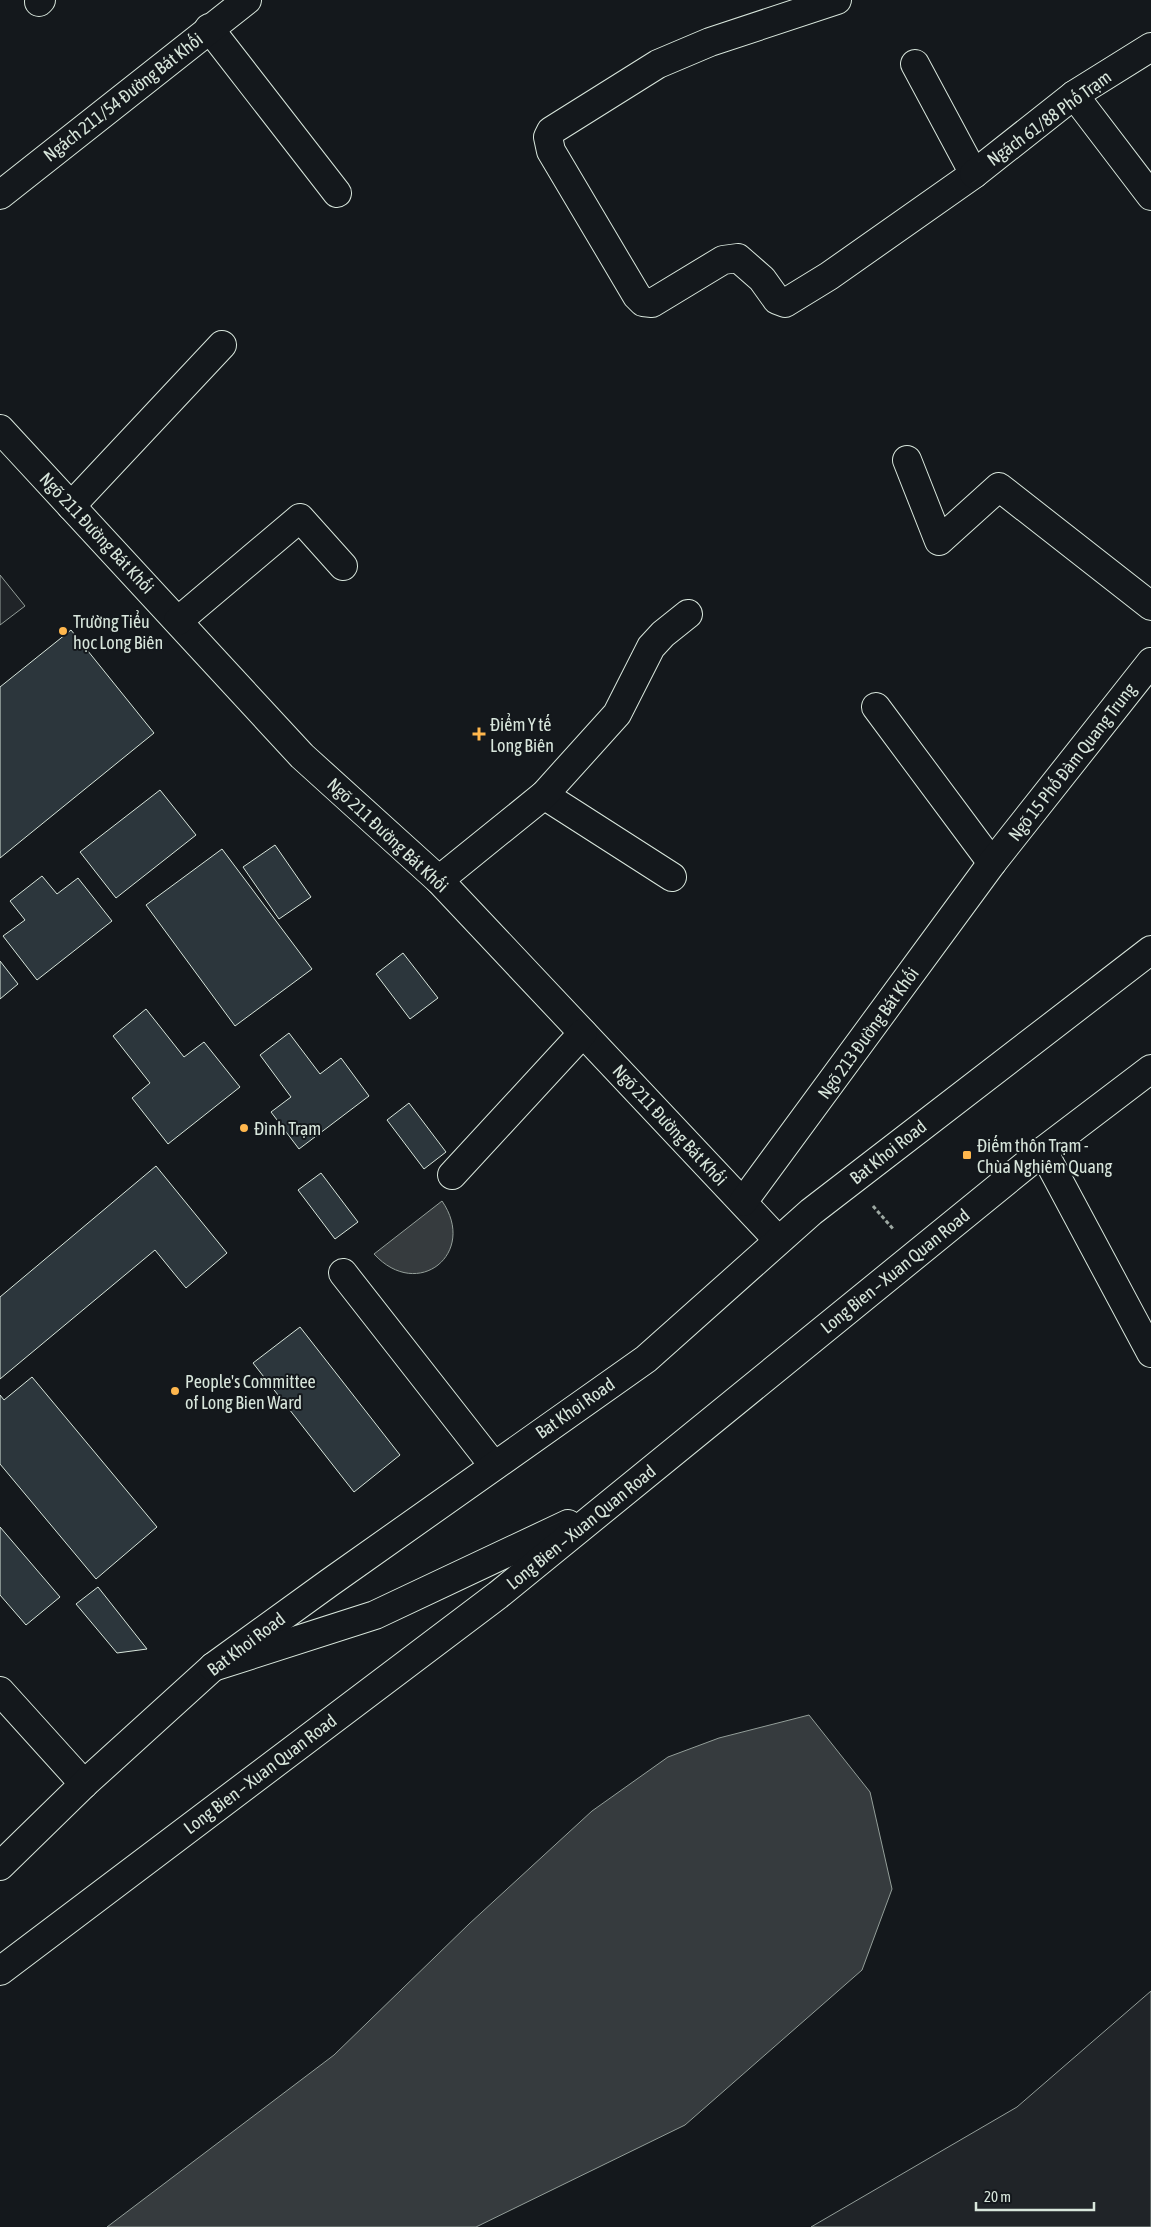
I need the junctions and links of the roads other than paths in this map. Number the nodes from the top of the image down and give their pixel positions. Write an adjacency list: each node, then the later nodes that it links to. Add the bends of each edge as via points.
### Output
1 (247, 0): 3 (street, Ngách 211/54 Đường Bát Khối)
2 (837, 0): 7 (street, Ngách 61/88 Phố Trạm, via 710,42 658,64 551,131 548,137 552,151 637,296 643,302 652,303 723,260 738,258 762,279 777,300 785,303 829,276)
3 (209, 28): 8 (street); 9 (street, Ngách 211/54 Đường Bát Khối)
4 (1151, 47): 6 (street, Ngách 61/88 Phố Trạm)
5 (915, 64): 7 (street)
6 (1074, 95): 7 (street, Ngách 61/88 Phố Trạm); 10 (street)
7 (974, 174)
8 (337, 193)
9 (0, 194)
10 (1151, 196)
11 (222, 345): 14 (street)
12 (0, 429): 14 (street, Ngõ 211 Đường Bát Khối)
13 (907, 460): 16 (street, via 939,541 999,487)
14 (71, 506): 18 (street, Ngõ 211 Đường Bát Khối)
15 (343, 566): 18 (street, via 300,518)
16 (1151, 606)
17 (688, 614): 21 (street, via 651,647 617,714)
18 (178, 622): 24 (street, Ngõ 211 Đường Bát Khối, via 302,756)
19 (1151, 662): 22 (street, Ngõ 15 Phố Đàm Quang Trung)
20 (876, 707): 22 (street)
21 (544, 795): 23 (street); 24 (street)
22 (992, 863): 30 (street, Ngõ 213 Đường Bát Khối)
23 (672, 877)
24 (439, 880): 26 (street, Ngõ 211 Đường Bát Khối)
25 (1151, 950): 31 (street, Bat Khoi Road)
26 (583, 1033): 29 (street); 30 (street, Ngõ 211 Đường Bát Khối)
27 (1151, 1069): 28 (street, Long Bien – Xuan Quan Road)
28 (1043, 1151): 33 (street); 35 (street, Long Bien – Xuan Quan Road)
29 (452, 1175)
30 (743, 1202): 31 (street, Ngõ 211 Đường Bát Khối)
31 (778, 1240): 34 (street, Bat Khoi Road, via 646,1359)
32 (342, 1273): 34 (street)
33 (1151, 1353)
34 (494, 1466): 36 (street, Bat Khoi Road)
35 (607, 1505): 36 (street, via 375,1615); 40 (street, Long Bien – Xuan Quan Road, via 498,1595)
36 (213, 1667): 38 (street, Bat Khoi Road)
37 (0, 1691): 38 (street)
38 (84, 1784): 39 (street, Bat Khoi Road)
39 (0, 1866)
40 (0, 1971)

